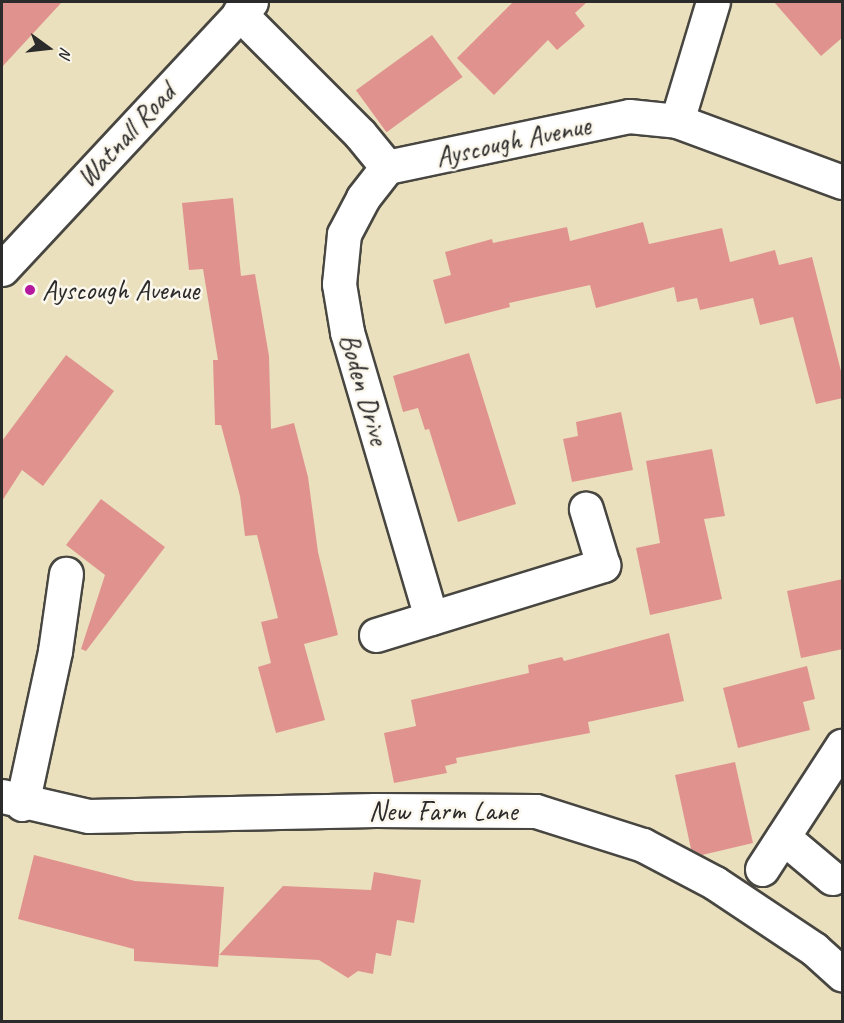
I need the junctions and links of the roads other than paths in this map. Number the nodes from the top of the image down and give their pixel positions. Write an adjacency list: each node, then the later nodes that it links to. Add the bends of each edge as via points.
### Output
1 (713, 2): 3 (street)
2 (245, 7): 4 (street); 6 (street, Watnall Road)
3 (677, 122): 4 (street, Ayscough Avenue, via 628,116); 5 (street, Ayscough Avenue)
4 (387, 167): 9 (street, Boden Drive, via 363,198 344,234 339,284 347,332)
5 (843, 182)
6 (2, 269)
7 (586, 509): 9 (street, via 603,565)
8 (66, 574): 12 (street, via 55,651)
9 (431, 618): 10 (street)
10 (376, 635)
11 (843, 746): 13 (street)
12 (12, 800): 16 (street, New Farm Lane, via 88,816 536,811 643,845 715,883 814,949)
13 (783, 837): 14 (street); 15 (street)
14 (762, 869)
15 (832, 878)
16 (843, 974)

